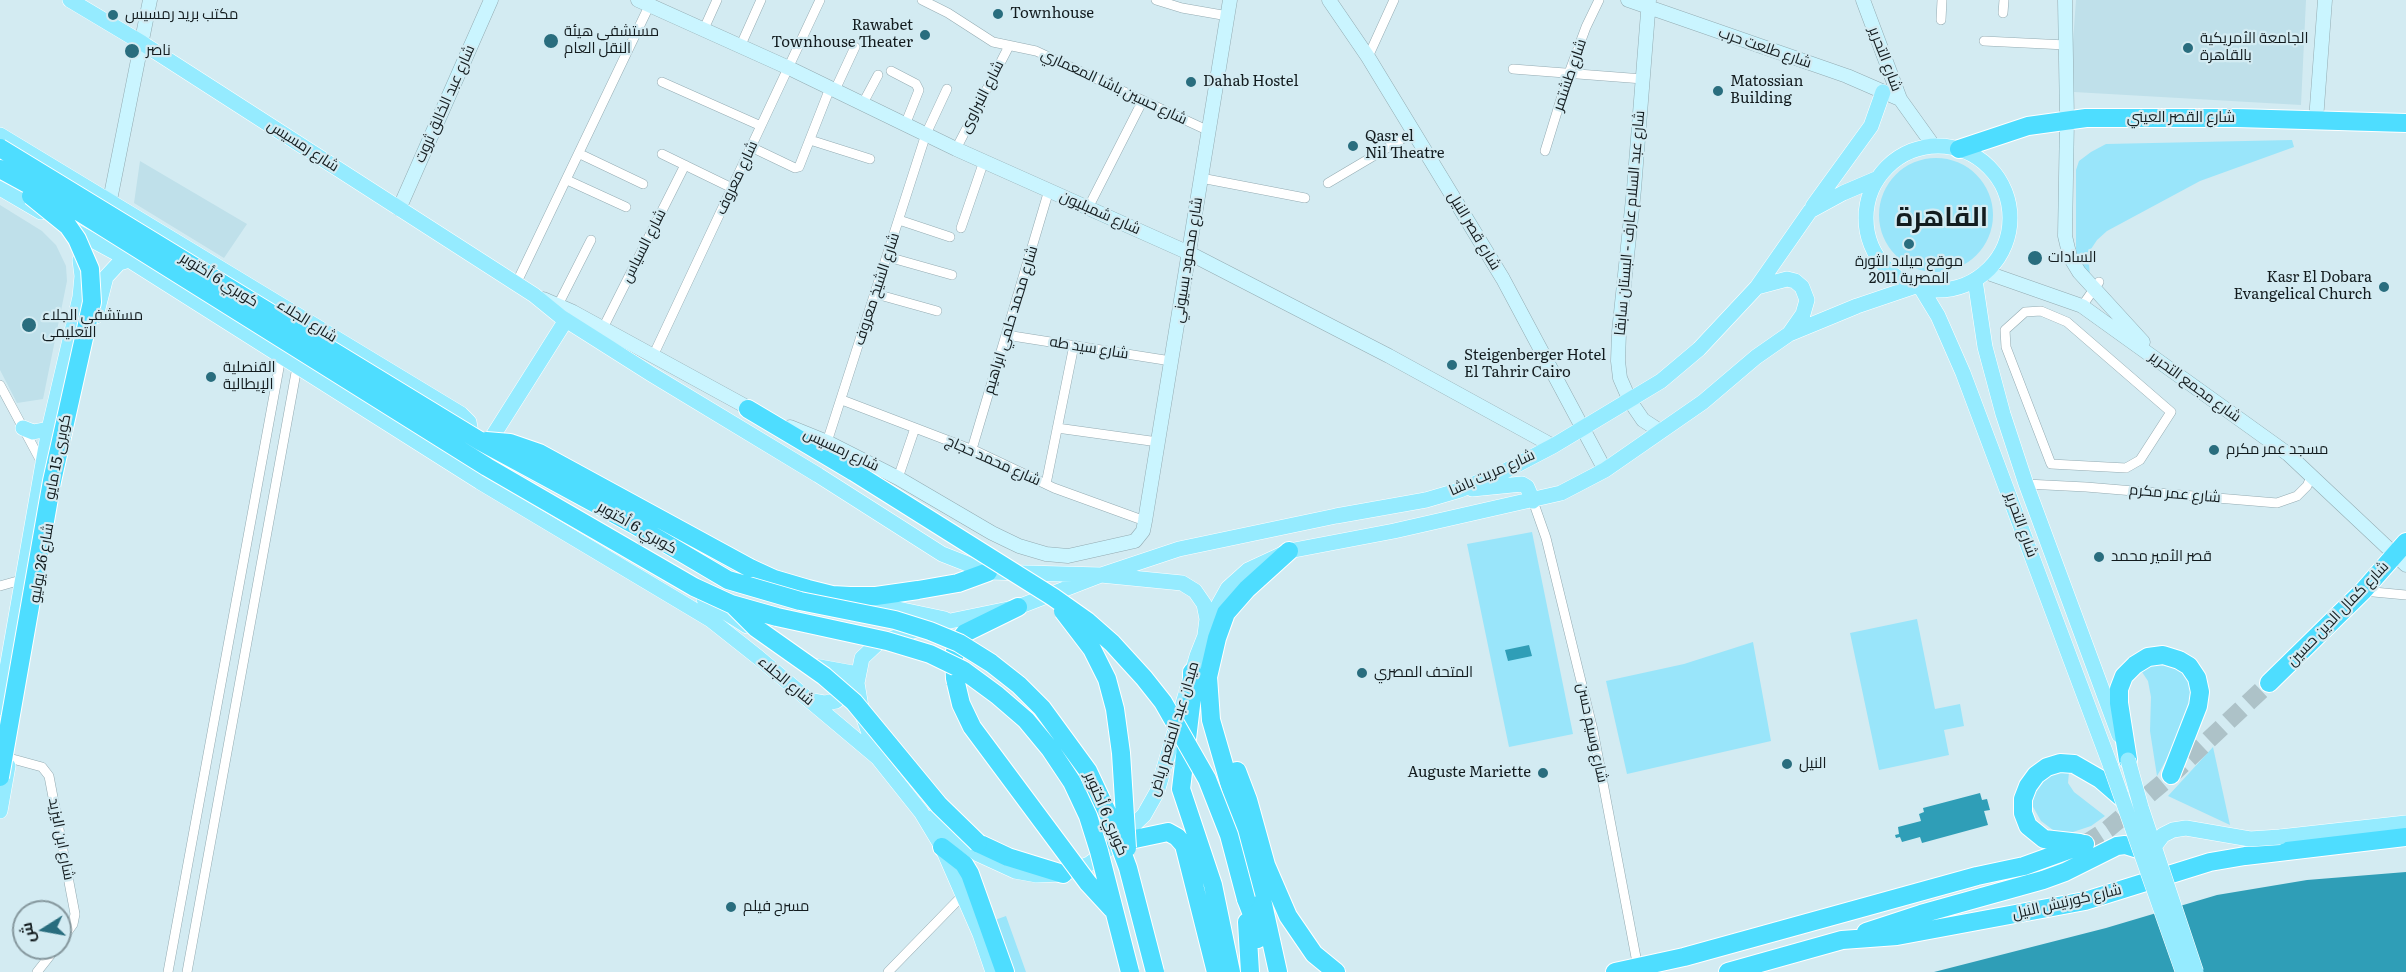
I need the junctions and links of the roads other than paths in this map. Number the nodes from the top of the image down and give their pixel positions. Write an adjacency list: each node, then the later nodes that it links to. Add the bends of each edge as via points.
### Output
1 (70, 0): 26 (main road, شارع رمسيس)
2 (150, 0): 26 (street)
3 (490, 0): 80 (street, شارع عبد الخالق ثروت)
4 (717, 0): 24 (street)
5 (761, 0): 28 (street)
6 (820, 0): 32 (street, شارع معروف)
7 (922, 0): 29 (street, شارع حسين باشا المعماري, via 993,42)
8 (1156, 0): 22 (street)
9 (1230, 0): 22 (street, شارع محمود بسيوني)
10 (1329, 0): 31 (street, شارع قصر النيل)
11 (1394, 0): 31 (street)
12 (1599, 0): 35 (street, شارع طشتمر)
13 (1628, 0): 20 (street, شارع طلعت حرب)
14 (1863, 0): 42 (street, شارع التحرير)
15 (1942, 0): 23 (street)
16 (2004, 0): 21 (street)
17 (2065, 0): 27 (street)
18 (2325, 0): 46 (street)
19 (647, 2): 24 (street, شارع شمبليون); 61 (street)
20 (1649, 3): 37 (street, شارع عبد السلام عارف - البستان سابقا); 41 (street, شارع طلعت حرب)
21 (2003, 13)
22 (1228, 16): 50 (street, شارع محمود بسيوني)
23 (1941, 20)
24 (703, 31): 28 (street, شارع شمبليون)
25 (1984, 41): 27 (street)
26 (142, 43): 77 (street); 80 (main road, شارع رمسيس)
27 (2066, 45): 45 (street)
28 (740, 46): 32 (street, شارع شمبليون)
29 (1009, 46): 43 (street, شارع حسين باشا المعماري, via 1036,51); 58 (street, شارع النبراوى)
30 (855, 47): 40 (street)
31 (1368, 57): 51 (street, شارع قصر النيل)
32 (789, 68): 40 (street, شارع شمبليون); 49 (street, شارع معروف)
33 (1513, 69): 35 (street)
34 (891, 71): 48 (street, via 916,84 919,90)
35 (1569, 73): 37 (street); 60 (street, شارع طشتمر)
36 (878, 75): 44 (street)
37 (1643, 79): 113 (street, شارع عبد السلام عارف - البستان سابقا, via 1619,333 1620,378)
38 (662, 82): 49 (street)
39 (947, 88): 52 (street, شارع الشيخ معروف)
40 (832, 89): 44 (street, شارع شمبليون); 54 (street)
41 (1883, 92): 42 (street, شارع طلعت حرب); 81 (main road, via 1870,126)
42 (1900, 99): 55 (street, شارع التحرير)
43 (1142, 102): 50 (street, شارع حسين باشا المعماري); 79 (street)
44 (862, 104): 48 (street, شارع شمبليون)
45 (2067, 119): 46 (highway, شارع القصر العيني); 59 (highway, شارع القصر العيني, via 2028,126); 93 (street, via 2065,237 2070,257)
46 (2316, 120): 47 (highway, شارع القصر العيني)
47 (2406, 123)
48 (905, 124): 52 (street, شارع شمبليون)
49 (761, 126): 56 (street, شارع معروف)
50 (1209, 131): 68 (street, شارع محمود بسيوني)
51 (1414, 132): 71 (street); 118 (street, شارع قصر النيل, via 1503,279)
52 (926, 134): 58 (street, شارع شمبليون); 82 (street, شارع الشيخ معروف)
53 (0, 135): 77 (main road, شارع الجلاء)
54 (810, 140): 56 (street, via 797,168); 63 (street)
55 (1933, 146): 59 (main road); 69 (main road, via 1901,155)
56 (751, 147): 74 (street, شارع معروف)
57 (0, 148): 121 (highway, كوبري 6 أكتوبر, bridge)
58 (956, 149): 64 (street, شارع شمبليون)
59 (1959, 149): 91 (main road, via 1979,158 1995,173 2010,214 1999,256)
60 (1545, 151)
61 (580, 154): 70 (street); 72 (street)
62 (662, 154): 65 (street)
63 (870, 159)
64 (984, 161): 75 (street, شارع شمبليون); 84 (street)
65 (684, 165): 74 (street); 102 (street, شارع السياس)
66 (0, 169): 150 (highway, كوبري 6 أكتوبر, bridge, via 81,213 477,462 694,587)
67 (0, 174): 168 (highway, كوبرى 15 مايو, bridge, via 68,226 84,253 92,286 52,482)
68 (1201, 178): 76 (street); 87 (street, شارع محمود بسيوني)
69 (1876, 179): 81 (main road, شارع مريت باشا); 95 (main road, via 1869,196 1867,233 1884,266)
70 (567, 180): 78 (street); 92 (street)
71 (1328, 183)
72 (644, 184)
73 (0, 188): 83 (main road, شارع الجلاء)
74 (732, 188): 106 (street, شارع معروف)
75 (1049, 190): 79 (street, شارع شمبليون); 103 (street, شارع محمد حلمي ابراهيم)
76 (1305, 198)
77 (110, 200): 133 (main road, شارع الجلاء, via 466,417)
78 (626, 207)
79 (1088, 208): 87 (street, شارع شمبليون)
80 (399, 209): 92 (main road, شارع رمسيس)
81 (1810, 211): 94 (main road, شارع مريت باشا)
82 (899, 220): 85 (street); 88 (street, شارع الشيخ معروف)
83 (59, 223): 89 (main road, شارع الجلاء); 119 (main road, شارع 26 يوليو, via 80,258 82,276)
84 (961, 228)
85 (950, 237)
86 (591, 240): 98 (street)
87 (1189, 253): 108 (street, شارع محمود بسيوني); 124 (street, شارع شمبليون)
88 (888, 257): 90 (street); 96 (street, شارع الشيخ معروف)
89 (129, 260): 107 (main road, شارع الجلاء); 127 (main road, شارع 26 يوليو, via 119,263 106,277)
90 (952, 275)
91 (1980, 276): 95 (main road, via 1958,287); 99 (street, شارع مجمع التحرير); 135 (main road, شارع التحرير, via 1979,314 1993,381)
92 (516, 284): 97 (main road, شارع رمسيس)
93 (2097, 286): 99 (street); 109 (street)
94 (1757, 287): 104 (main road, via 1787,279 1802,287 1806,300 1803,314); 113 (main road, شارع مريت باشا, via 1691,356)
95 (1918, 287): 104 (main road, شارع مريت باشا, via 1857,306); 169 (main road, شارع التحرير, bridge, via 1938,316 1964,373)
96 (876, 294): 100 (street); 112 (street, شارع الشيخ معروف)
97 (534, 295): 98 (street, شارع رمسيس); 101 (main road, شارع رمسيس)
98 (558, 305): 102 (street, شارع رمسيس)
99 (2082, 306): 109 (street, شارع مجمع التحرير)
100 (937, 311)
101 (566, 321): 142 (main road, شارع رمسيس, via 942,555); 156 (main road, شارع الجلاء, via 485,447 484,461 493,475 796,658)
102 (603, 328): 106 (street, شارع رمسيس)
103 (1006, 334): 105 (street, شارع سيد طه); 126 (street, شارع محمد حلمي ابراهيم)
104 (1789, 334): 120 (main road, شارع مريت باشا)
105 (1074, 345): 108 (street, شارع سيد طه); 117 (street)
106 (653, 356): 114 (street, شارع رمسيس)
107 (281, 357): 110 (main road, شارع الجلاء); 159 (street)
108 (1171, 361): 123 (street, شارع محمود بسيوني)
109 (2163, 364): 131 (street, شارع مجمع التحرير)
110 (297, 367): 133 (main road, شارع الجلاء); 161 (street)
111 (0, 385): 115 (street)
112 (842, 400): 116 (street, شارع محمد حجاج); 122 (street, شارع الشيخ معروف)
113 (1630, 401): 118 (main road, شارع مريت باشا); 120 (street, شارع عبد السلام عارف - البستان سابقا, via 1643,420)
114 (748, 409): 122 (street, شارع رمسيس); 149 (highway, bridge)
115 (23, 428): 119 (main road, via 33,432); 128 (street)
116 (915, 428): 126 (street, شارع محمد حجاج); 132 (street)
117 (1057, 428): 123 (street); 134 (street)
118 (1581, 428): 124 (main road, شارع مريت باشا); 130 (street, شارع قصر النيل)
119 (49, 429): 125 (main road, شارع 26 يوليو)
120 (1660, 431): 130 (main road, شارع مريت باشا)
121 (480, 441): 147 (highway, bridge, via 510,442 539,453 750,568); 177 (highway, كوبري 6 أكتوبر, bridge, via 728,580 800,601 896,620 959,642 1026,692 1070,744 1088,771)
122 (827, 442): 132 (street, شارع رمسيس)
123 (1158, 442): 139 (street, شارع محمود بسيوني)
124 (1552, 446): 137 (main road, شارع مريت باشا)
125 (45, 449): 127 (main road, via 54,458); 128 (main road, شارع 26 يوليو)
126 (972, 449): 134 (street, شارع محمد حجاج)
127 (64, 455): 136 (main road, شارع 26 يوليو)
128 (43, 465): 136 (street); 144 (main road, شارع 26 يوليو)
129 (2098, 466): 129 (street, via 2126,468 2140,460 2171,412 2067,322 2041,310 2025,312 2006,330 2006,347 2051,464)
130 (1605, 470): 138 (main road, شارع مريت باشا, via 1562,493)
131 (2312, 475): 135 (street, شارع عمر مكرم, via 2297,496 2277,502); 141 (street, شارع مجمع التحرير)
132 (898, 478): 139 (street, شارع رمسيس, via 1019,546 1046,554 1068,556 1135,541)
133 (480, 482): 162 (main road, شارع الجلاء, via 711,620)
134 (1046, 484): 139 (street, شارع محمد حجاج)
135 (2026, 484): 166 (main road, شارع التحرير)
136 (55, 490): 164 (main road, شارع 26 يوليو)
137 (1461, 490): 138 (main road, via 1522,484); 143 (main road, شارع مريت باشا, via 1179,549)
138 (1533, 501): 140 (main road, شارع مريت باشا); 187 (street, شارع وسيم حسن, via 1546,538 1593,730)
139 (1145, 521)
140 (1289, 551): 153 (main road, شارع مريت باشا, via 1237,578 1220,599); 155 (highway, via 1226,613)
141 (2402, 554): 146 (highway, شارع كمال الدين حسين)
142 (988, 572): 143 (main road, شارع رمسيس); 147 (highway, via 958,583 890,594)
143 (1101, 575): 151 (main road, شارع مريت باشا); 153 (main road, شارع رمسيس, via 1182,583 1195,591 1204,604)
144 (21, 580): 145 (street); 154 (main road, شارع 26 يوليو)
145 (0, 586)
146 (2363, 591): 148 (street); 160 (highway, شارع كمال الدين حسين)
147 (832, 595): 152 (main road)
148 (2406, 595)
149 (1053, 597): 177 (highway, bridge, via 1092,649 1107,678 1121,753); 180 (highway, bridge, via 1112,643 1163,702 1195,755 1220,808)
150 (731, 604): 178 (highway, bridge, via 756,628 854,702 939,805 978,843); 181 (highway, كوبري 6 أكتوبر, bridge, via 887,640 930,654 963,670 997,695 1026,720 1072,782 1088,816)
151 (1018, 607): 152 (main road, شارع مريت باشا); 181 (highway, bridge, via 965,633 958,642 954,655 961,704 972,727 1088,884)
152 (951, 621): 158 (main road, شارع مريت باشا, via 878,643 862,658)
153 (1205, 635): 157 (main road, ميدان عبد المنعم رياض)
154 (4, 654): 163 (main road, شارع 26 يوليو)
155 (1212, 663): 200 (highway, via 1208,677 1211,720 1259,886); 201 (highway, via 1220,720 1272,880 1300,936)
156 (835, 671): 158 (main road, شارع الجلاء); 162 (main road, via 845,684 842,698 830,703)
157 (1192, 672): 174 (main road, ميدان عبد المنعم رياض, via 1157,792 1144,815); 197 (highway, via 1181,789 1213,885)
158 (858, 674): 165 (main road, via 858,697)
159 (221, 683): 161 (street); 189 (street)
160 (2269, 683)
161 (238, 687): 190 (street)
162 (808, 700): 165 (main road, شارع الجلاء)
163 (0, 708)
164 (9, 758): 170 (main road, شارع 26 يوليو); 183 (street, شارع ابن اليزيد, via 42,767 49,776 75,914)
165 (878, 758): 171 (main road, شارع الجلاء)
166 (2128, 760): 167 (highway, via 2119,703 2124,676 2148,657 2163,655 2179,660 2190,666 2200,692); 176 (main road, شارع التحرير, bridge)
167 (2171, 775)
168 (0, 777)
169 (2122, 798): 176 (main road, شارع التحرير, bridge); 182 (highway, via 2074,764 2047,767 2036,775 2023,799 2028,826 2044,839 2085,844 2024,866)
170 (0, 811)
171 (921, 813): 175 (main road, شارع الجلاء); 178 (main road, ميدان عبد المنعم رياض, via 978,854 1015,871)
172 (2406, 823): 176 (main road, bridge, via 2250,839 2186,828 2163,835)
173 (2406, 837): 184 (highway, شارع كورنيش النيل, via 2210,862 2063,905 1897,936)
174 (1116, 843): 178 (main road, ميدان عبد المنعم رياض, via 1089,864); 196 (highway, via 1168,832 1184,845)
175 (942, 847): 179 (main road, شارع الجلاء); 193 (highway, via 964,864)
176 (2147, 848): 184 (highway, via 2117,846 2054,876); 204 (main road, bridge); 205 (main road, bridge)
177 (1128, 868): 195 (highway, كوبري 6 أكتوبر, bridge)
178 (1063, 874)
179 (963, 895): 191 (street); 192 (main road, شارع الجلاء)
180 (1246, 900): 198 (highway); 199 (highway)
181 (1114, 911): 194 (highway, كوبري 6 أكتوبر, bridge)
182 (1809, 923): 185 (highway); 187 (highway)
183 (72, 925)
184 (1842, 940): 185 (highway, شارع كورنيش النيل)
185 (1816, 947): 203 (highway, شارع كورنيش النيل)
186 (46, 960): 188 (street)
187 (1638, 968): 202 (highway)
188 (37, 972)
189 (168, 972)
190 (187, 972)
191 (888, 972)
192 (993, 972)
193 (1005, 972)
194 (1130, 972)
195 (1155, 972)
196 (1216, 972)
197 (1231, 972)
198 (1250, 972)
199 (1267, 972)
200 (1278, 972)
201 (1336, 972)
202 (1615, 972)
203 (1728, 972)
204 (2183, 972)
205 (2196, 972)

